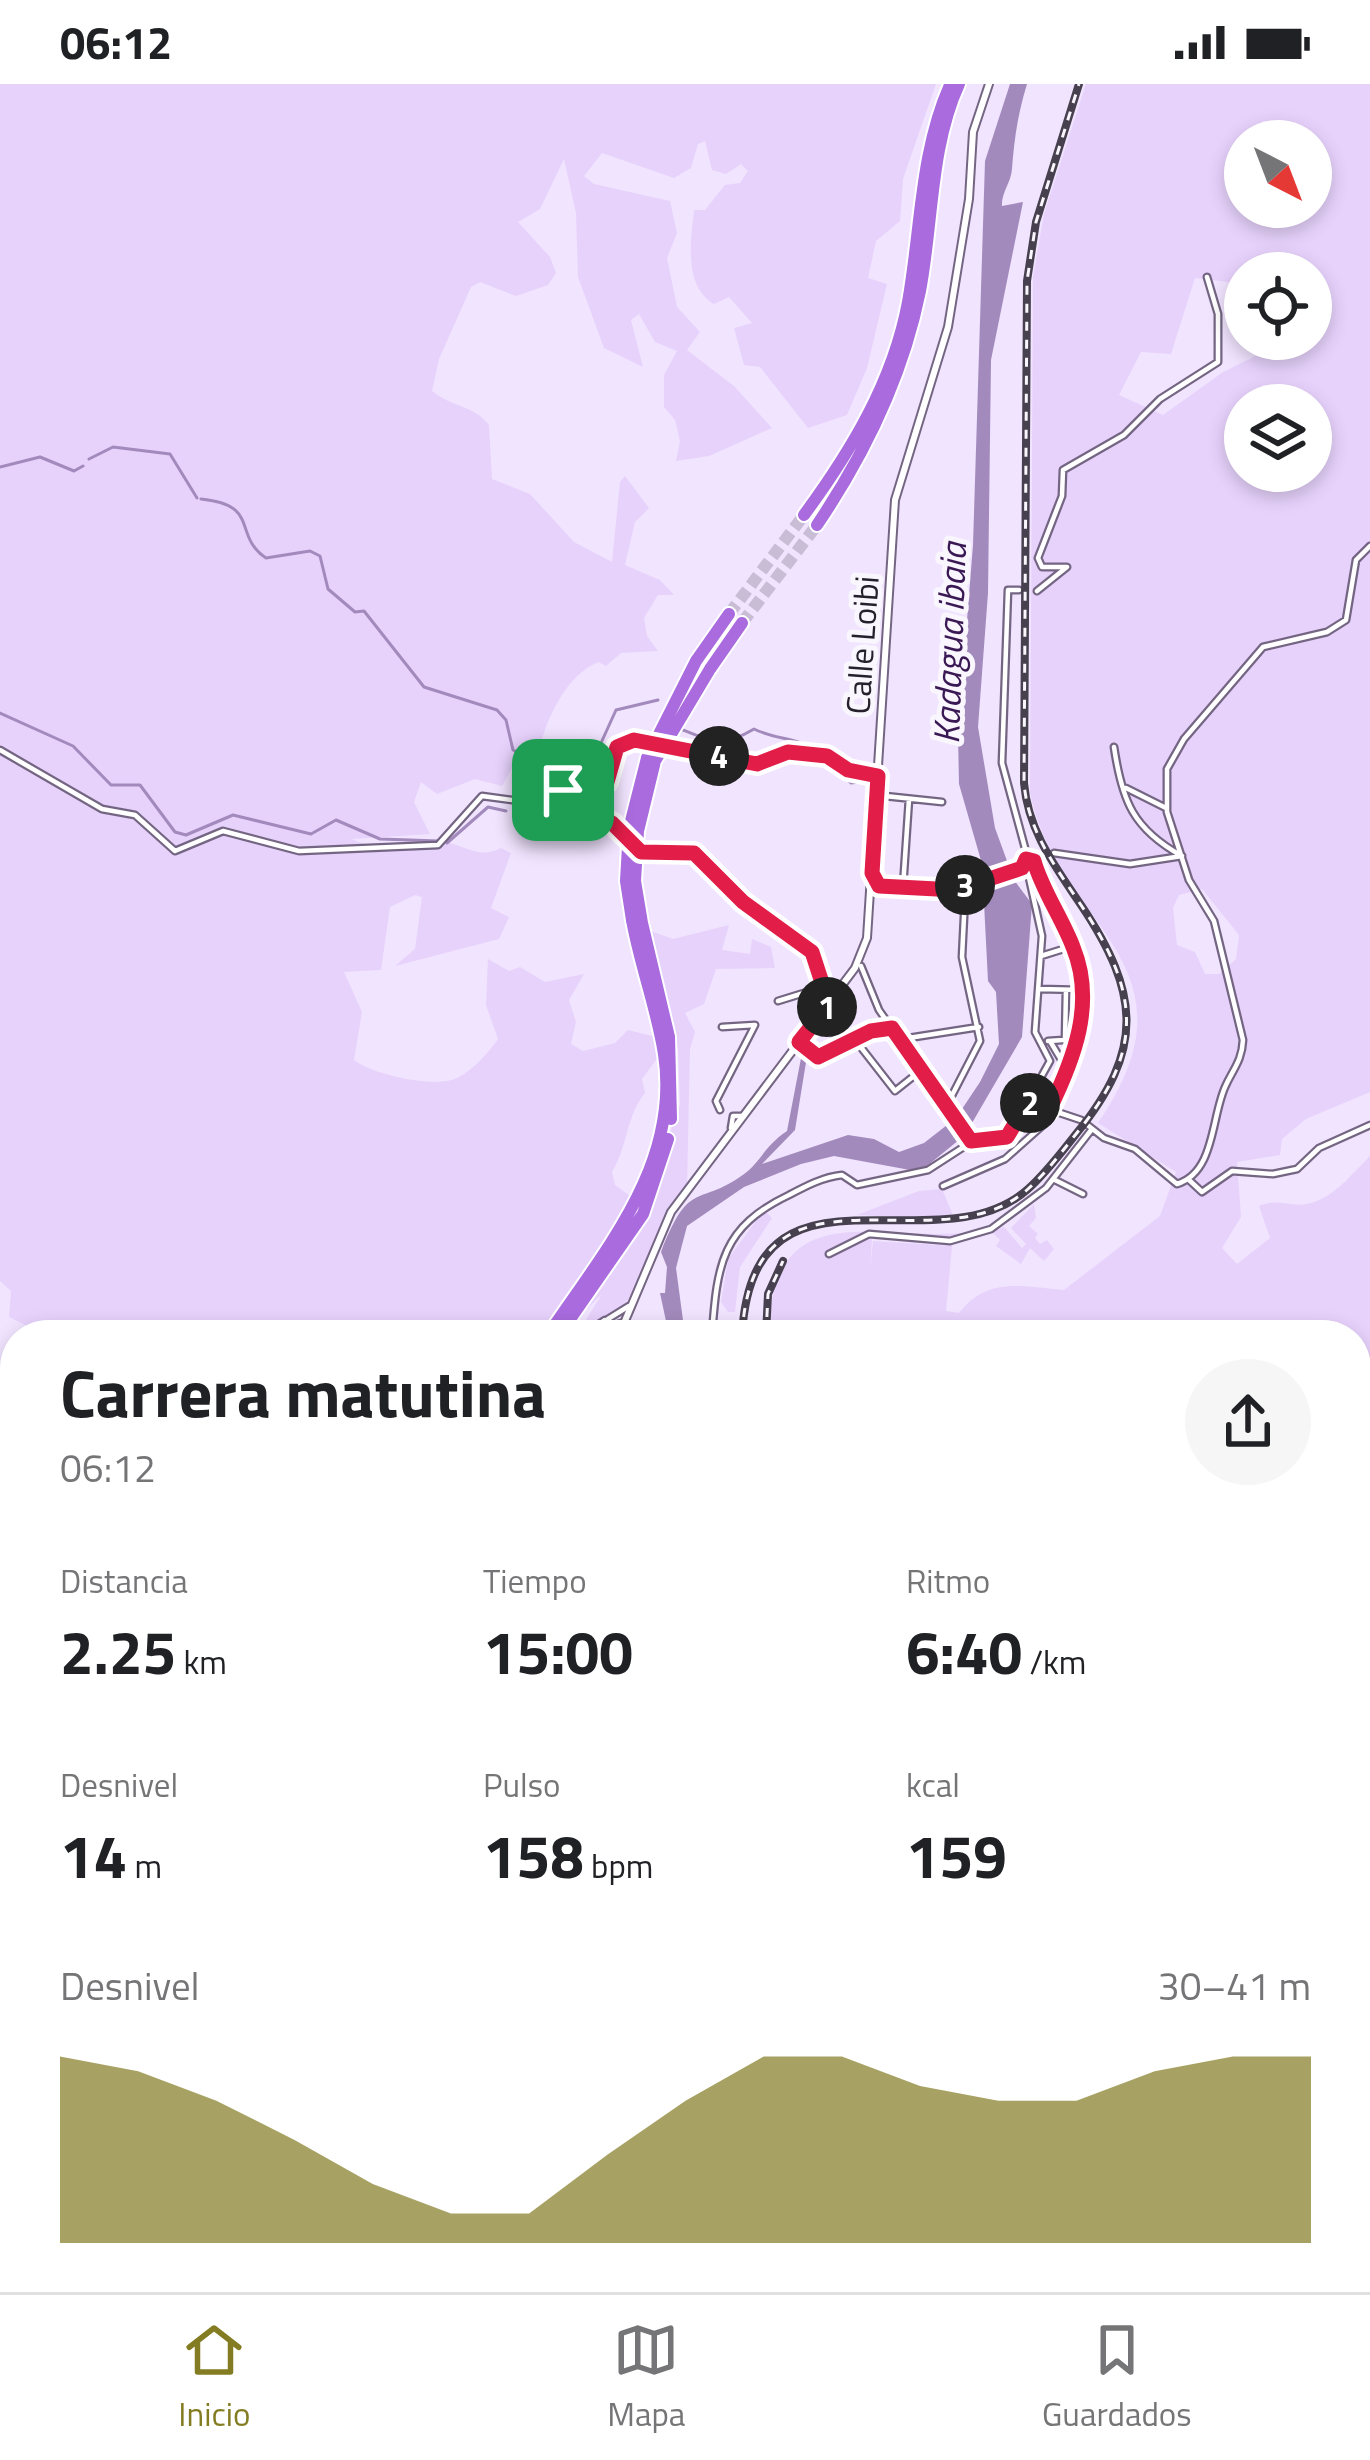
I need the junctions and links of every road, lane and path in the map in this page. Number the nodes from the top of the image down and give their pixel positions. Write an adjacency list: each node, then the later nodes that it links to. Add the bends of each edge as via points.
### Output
1 (989, 84): 14 (street, Calle Loibi, via 971,142 957,284 895,500)
2 (953, 88): 4 (highway, via 931,146 896,346 859,434); 5 (highway, via 903,355 858,459)
3 (1207, 277): 8 (street, via 1218,314 1218,362 1160,399 1124,435 1065,467 1038,558 1046,567 1067,566)
4 (804, 515)
5 (817, 525)
6 (1370, 546): 21 (street, via 1356,560 1346,620 1263,647 1184,739 1167,770)
7 (1019, 590): 26 (street, via 1008,590 1000,734 1005,782)
8 (1037, 591)
9 (729, 614): 13 (highway, bridge, via 696,661)
10 (742, 623): 13 (highway, bridge)
11 (1114, 747): 16 (street)
12 (0, 750): 17 (street, via 102,809 134,815 175,851 223,831 299,850 437,844 482,796 520,801)
13 (651, 759): 33 (highway, bridge, via 633,830)
14 (878, 776): 15 (street, via 827,756 788,752 757,764 634,740 617,747); 28 (street, Calle Loibi)
15 (607, 782): 17 (street); 22 (street, via 603,801)
16 (1126, 788): 21 (street); 25 (street, via 1140,826)
17 (563, 790): 22 (street)
18 (885, 796): 19 (street)
19 (909, 799): 20 (street); 30 (street)
20 (942, 802)
21 (1166, 808): 25 (street)
22 (612, 823): 37 (street, via 631,848 699,856 735,895 812,952)
23 (1054, 853): 25 (street, via 1130,864)
24 (1045, 856): 26 (street)
25 (1182, 856): 71 (street, via 1230,971 1242,1051 1209,1147)
26 (1032, 863): 27 (street); 27 (street); 34 (street)
27 (1022, 870): 29 (street); 35 (street, via 1041,920)
28 (875, 886): 30 (street); 36 (street, Calle Loibi)
29 (970, 886): 31 (street); 32 (street)
30 (903, 887): 31 (street)
31 (956, 890): 32 (street)
32 (964, 897): 45 (street, via 962,957)
33 (637, 921): 75 (highway, via 669,1037 674,1096 664,1160); 77 (highway, via 664,1058 664,1112 640,1193)
34 (1073, 946): 35 (street); 40 (street)
35 (1041, 956): 38 (street)
36 (860, 968): 42 (street, Calle Loibi); 44 (street)
37 (820, 988): 41 (street); 42 (street)
38 (1039, 989): 39 (street); 51 (street, via 1035,1025)
39 (1066, 990): 40 (street); 49 (street)
40 (1082, 990): 48 (street)
41 (778, 1000)
42 (829, 1004): 52 (street, Calle Loibi)
43 (722, 1027): 62 (street, via 755,1025 716,1101)
44 (892, 1028): 47 (street); 50 (street)
45 (975, 1029): 46 (street); 58 (street, via 980,1037)
46 (914, 1038): 47 (street); 53 (street)
47 (902, 1039): 53 (street)
48 (1078, 1039): 49 (street); 57 (street)
49 (1065, 1040): 51 (street)
50 (856, 1041): 52 (street, via 813,1056); 56 (street, via 895,1091)
51 (1046, 1041): 54 (street); 55 (street)
52 (799, 1042): 66 (street, Calle Loibi)
53 (908, 1048): 56 (street)
54 (1057, 1057): 55 (street); 57 (street)
55 (1049, 1061): 60 (street)
56 (924, 1068): 59 (street)
57 (1069, 1072): 64 (street)
58 (953, 1096): 59 (street); 61 (street)
59 (941, 1097): 61 (street)
60 (1028, 1102): 64 (street); 65 (street)
61 (946, 1107): 70 (street)
62 (720, 1109)
63 (1008, 1109): 65 (street)
64 (1049, 1110): 69 (street); 73 (street, via 1050,1119 1005,1159)
65 (1021, 1113): 70 (street, via 1007,1137)
66 (743, 1116): 68 (street, Calle Loibi); 68 (street, via 730,1117)
67 (1370, 1125): 71 (street, via 1319,1148 1297,1169 1232,1171 1202,1192)
68 (733, 1130): 78 (street, Calle Loibi, via 671,1212)
69 (1092, 1130): 71 (street, via 1135,1149 1177,1184); 72 (street)
70 (969, 1139): 85 (street, via 922,1172 857,1184 835,1175 742,1222 727,1248)
71 (1188, 1179)
72 (1054, 1180): 74 (street); 76 (street, via 980,1234 935,1242 869,1234)
73 (944, 1186)
74 (1083, 1194)
75 (643, 1214): 81 (highway); 82 (highway)
76 (829, 1254)
77 (581, 1286): 79 (highway); 80 (highway)
78 (633, 1302): 83 (street); 84 (street, Calle Loibi)
79 (550, 1320)
80 (558, 1320)
81 (569, 1320)
82 (579, 1320)
83 (605, 1320)
84 (623, 1320)
85 (715, 1320)

